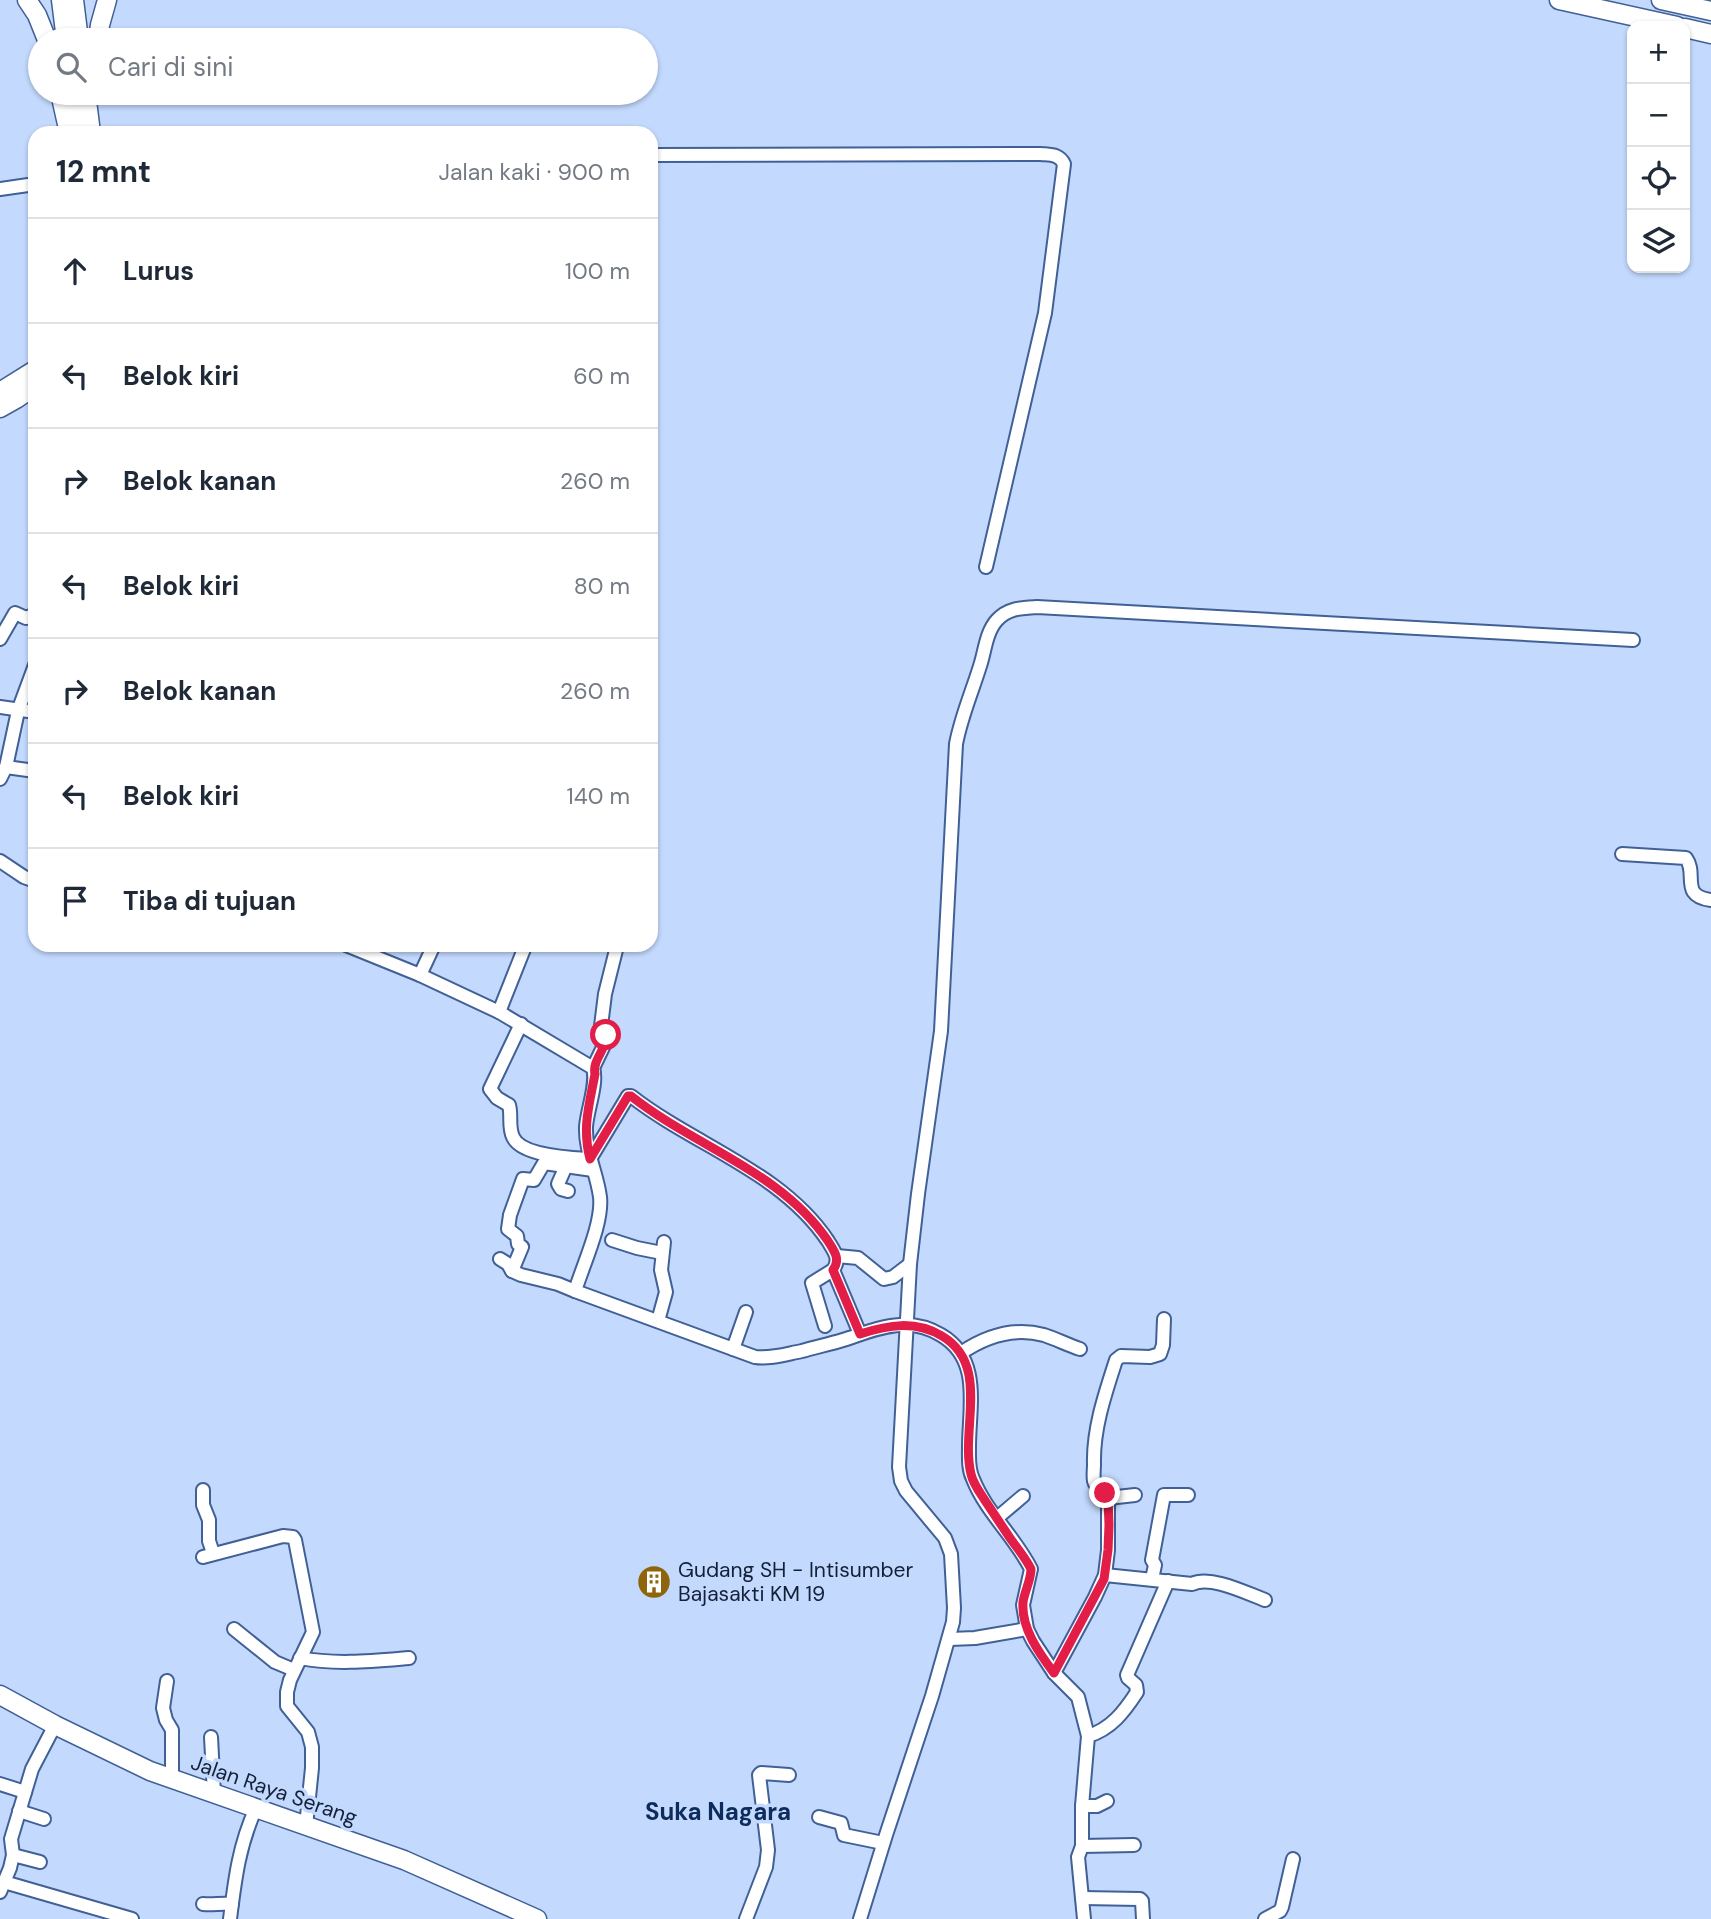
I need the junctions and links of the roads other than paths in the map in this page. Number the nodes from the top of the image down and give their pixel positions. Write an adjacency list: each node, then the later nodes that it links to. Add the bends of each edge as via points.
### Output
1 (27, 0): 9 (highway)
2 (61, 0): 10 (highway)
3 (74, 0): 11 (highway)
4 (107, 0): 12 (highway)
5 (1559, 0): 8 (highway)
6 (1661, 0): 7 (highway)
7 (1711, 11)
8 (1654, 21)
9 (42, 28)
10 (64, 28)
11 (78, 28)
12 (100, 28)
13 (1690, 29): 14 (highway)
14 (1711, 34)
15 (63, 105): 19 (highway)
16 (74, 105): 20 (highway)
17 (88, 105): 21 (highway)
18 (99, 105): 22 (highway)
19 (67, 126)
20 (77, 126)
21 (90, 126)
22 (100, 126)
23 (658, 155): 30 (street, via 1041,154 1062,160 1045,313)
24 (28, 185): 25 (street)
25 (0, 189)
26 (28, 374): 28 (highway)
27 (28, 391): 29 (highway)
28 (0, 392)
29 (0, 408)
30 (986, 567)
31 (28, 617): 32 (street, via 15,613)
32 (0, 639)
33 (1633, 640): 58 (street, via 1037,607 1007,611 990,629 956,744 941,1031)
34 (28, 684): 36 (street)
35 (0, 707): 36 (street)
36 (18, 711): 37 (street); 39 (street)
37 (28, 712)
38 (28, 771): 39 (street)
39 (3, 773)
40 (1622, 854): 43 (street, via 1686,858 1691,889)
41 (0, 861): 42 (street)
42 (28, 878)
43 (1711, 900)
44 (363, 952): 48 (street)
45 (431, 952): 48 (street)
46 (523, 952): 49 (street)
47 (616, 952): 51 (street, via 601,1026 607,1039)
48 (420, 975): 49 (street)
49 (499, 1012): 50 (street)
50 (521, 1024): 51 (street); 52 (street, via 490,1089 509,1105 512,1137 524,1148)
51 (593, 1068): 52 (street, via 586,1129)
52 (592, 1165): 53 (street); 56 (street, via 631,1096 774,1185 800,1206); 63 (street, via 600,1210)
53 (566, 1166): 54 (street, via 558,1184); 59 (street, via 544,1163 534,1180 523,1179 508,1229 522,1247)
54 (568, 1191)
55 (612, 1240): 66 (street, via 637,1248 663,1248 666,1292)
56 (837, 1256): 58 (street, via 858,1258 884,1279); 60 (street)
57 (500, 1259): 59 (street)
58 (910, 1264): 67 (street)
59 (512, 1270): 63 (street)
60 (833, 1270): 61 (street, via 813,1282); 69 (street)
61 (813, 1287): 62 (street); 68 (street)
62 (798, 1289)
63 (575, 1291): 66 (street)
64 (746, 1312): 70 (street)
65 (1164, 1319): 77 (street, via 1160,1354 1121,1356 1106,1390 1097,1424 1094,1480)
66 (658, 1321): 70 (street)
67 (906, 1325): 69 (street); 72 (street, via 937,1333); 85 (street, via 900,1474 906,1491 944,1538 951,1554 954,1608)
68 (825, 1326)
69 (860, 1334): 70 (street, via 777,1357 760,1358)
70 (733, 1349)
71 (1080, 1349): 72 (street, via 1026,1332 985,1338)
72 (961, 1353): 78 (street, via 971,1391 971,1474)
73 (203, 1490): 87 (street, via 202,1505 209,1520 208,1555 293,1537 313,1632)
74 (1135, 1495): 77 (street)
75 (1188, 1495): 80 (street, via 1164,1494)
76 (1023, 1496): 78 (street)
77 (1108, 1498): 79 (street)
78 (997, 1518): 84 (street, via 1031,1569 1023,1605)
79 (1105, 1575): 80 (street); 88 (street)
80 (1152, 1579): 81 (street)
81 (1168, 1581): 82 (street, via 1209,1581); 92 (street, via 1127,1674 1137,1692 1110,1725)
82 (1265, 1600)
83 (234, 1629): 87 (street, via 275,1662)
84 (1027, 1629): 85 (street); 88 (street)
85 (950, 1639): 106 (street)
86 (409, 1658): 87 (street)
87 (297, 1664): 105 (street, via 287,1692 288,1706 308,1732 312,1747)
88 (1054, 1673): 92 (street, via 1077,1697)
89 (167, 1681): 95 (street, via 163,1708 172,1730)
90 (0, 1695): 91 (highway, Jalan Raya Serang)
91 (55, 1726): 95 (highway, Jalan Raya Serang); 97 (street)
92 (1088, 1736): 100 (street)
93 (211, 1737): 98 (street)
94 (789, 1775): 119 (street, via 758,1775 768,1850)
95 (172, 1779): 98 (highway, Jalan Raya Serang)
96 (0, 1784): 97 (street)
97 (25, 1792): 102 (street)
98 (214, 1794): 101 (highway, Jalan Raya Serang)
99 (1107, 1801): 100 (street)
100 (1082, 1806): 108 (street)
101 (256, 1808): 105 (highway, Jalan Raya Serang); 115 (street, via 245,1832)
102 (19, 1811): 104 (street); 109 (street, via 11,1839)
103 (819, 1817): 106 (street, via 841,1823 844,1835)
104 (44, 1819)
105 (306, 1826): 118 (highway, Jalan Raya Serang, via 404,1860)
106 (883, 1843): 120 (street)
107 (1134, 1845): 108 (street)
108 (1082, 1846): 113 (street, via 1077,1857)
109 (13, 1855): 111 (street); 112 (street)
110 (1293, 1859): 123 (street, via 1282,1907)
111 (40, 1862)
112 (2, 1887): 116 (street)
113 (1082, 1898): 121 (street); 122 (street, via 1140,1899)
114 (203, 1904): 115 (street)
115 (232, 1904): 117 (street)
116 (132, 1919)
117 (230, 1919)
118 (537, 1919)
119 (746, 1919)
120 (860, 1919)
121 (1084, 1919)
122 (1143, 1919)
123 (1265, 1919)

